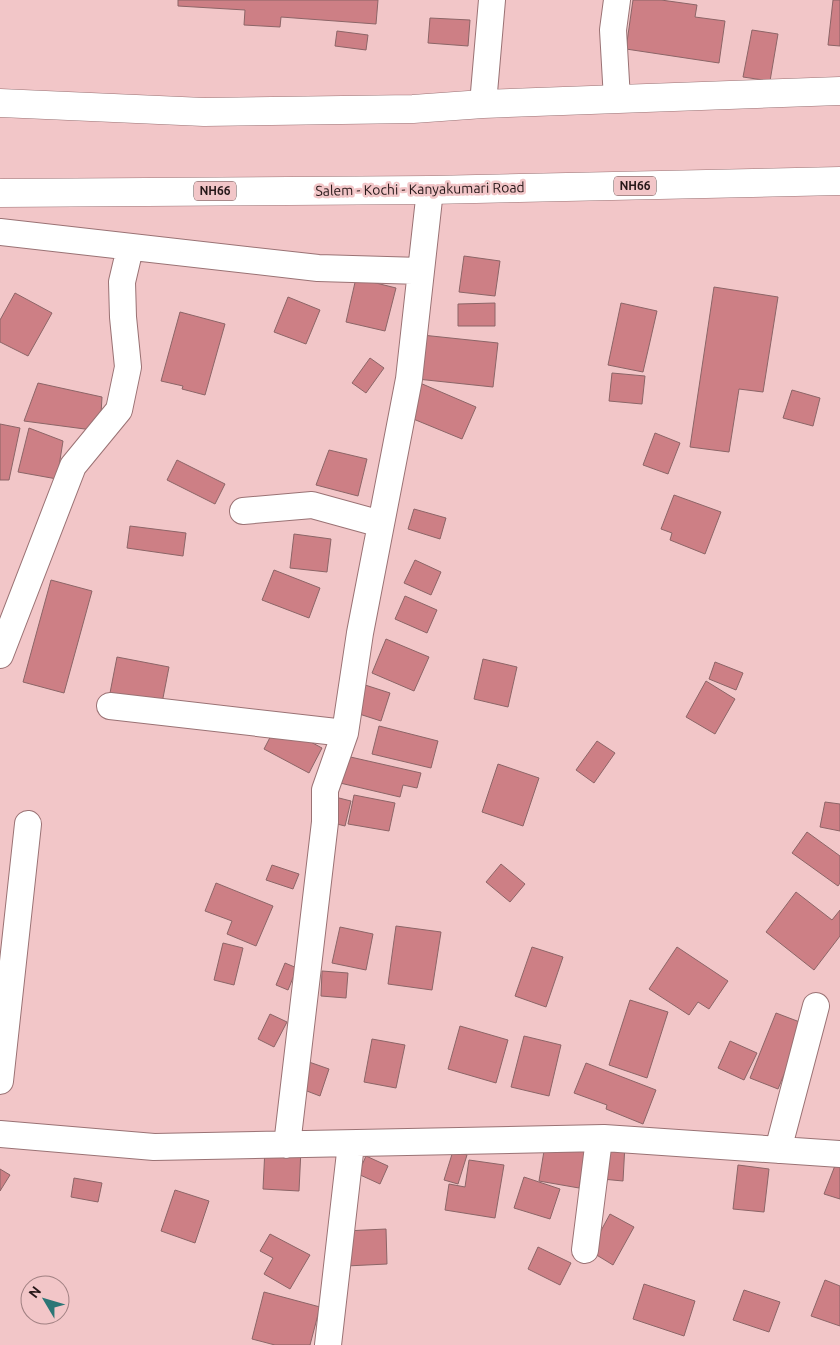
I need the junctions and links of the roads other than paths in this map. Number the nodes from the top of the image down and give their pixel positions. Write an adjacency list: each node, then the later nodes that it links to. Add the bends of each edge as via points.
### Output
1 (492, 0): 6 (street)
2 (617, 0): 4 (street, via 613,30)
3 (840, 91): 4 (main road)
4 (617, 100): 6 (main road)
5 (0, 103): 6 (main road, via 204,112 413,109)
6 (483, 104)
7 (840, 181): 8 (main road, Salem - Kochi - Kanyakumari Road / NH66)
8 (430, 190): 9 (main road, Salem - Kochi - Kanyakumari Road / NH66); 12 (street)
9 (0, 193)
10 (0, 232): 11 (street)
11 (130, 248): 12 (street, via 318,268); 15 (street, via 122,282 128,366 119,410 74,466)
12 (421, 271): 14 (street, via 409,378)
13 (243, 511): 14 (street, via 312,505)
14 (381, 524): 17 (street)
15 (0, 655)
16 (110, 706): 17 (street)
17 (344, 733): 24 (street, via 325,790 325,822)
18 (28, 824): 20 (street)
19 (816, 1006): 25 (street)
20 (0, 1082)
21 (0, 1134): 24 (street, via 154,1148)
22 (599, 1138): 23 (street); 25 (street); 27 (street)
23 (352, 1144): 24 (street); 28 (street)
24 (287, 1145)
25 (778, 1150): 26 (street)
26 (840, 1154)
27 (585, 1250)
28 (328, 1345)

